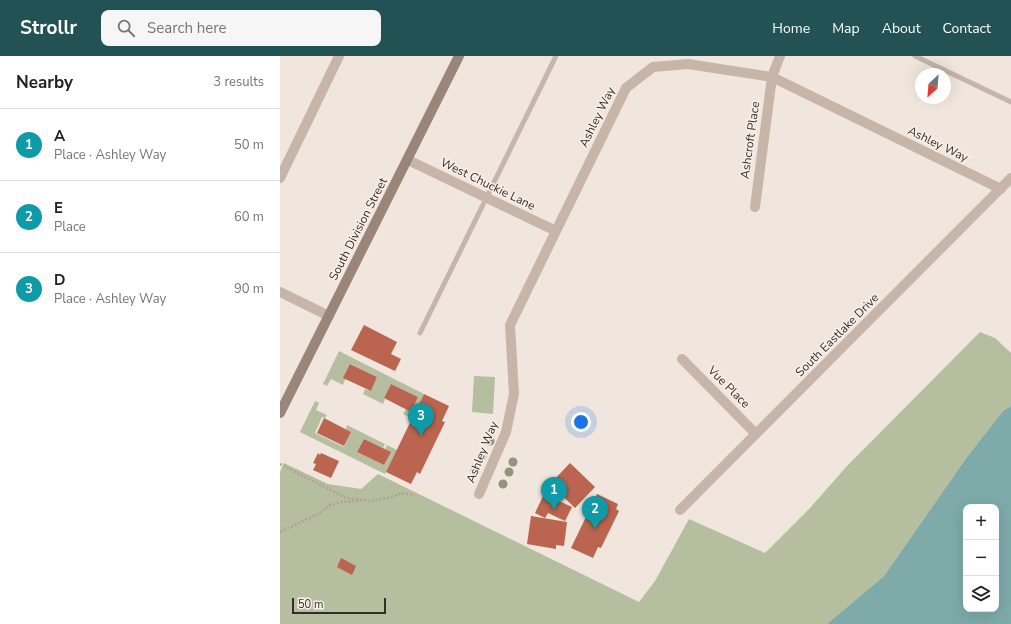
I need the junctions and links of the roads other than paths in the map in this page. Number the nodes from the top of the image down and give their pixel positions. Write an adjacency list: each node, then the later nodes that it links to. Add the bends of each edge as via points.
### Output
1 (339, 56): 9 (street)
2 (459, 56): 8 (main road, South Division Street)
3 (556, 56): 12 (lane)
4 (780, 56): 6 (street, Ashcroft Place)
5 (915, 56): 7 (lane)
6 (772, 77): 11 (street, Ashley Way); 13 (street, Ashcroft Place); 14 (street, Ashley Way, via 688,64 653,66 626,88)
7 (1011, 102)
8 (408, 160): 12 (street, West Chuckie Lane); 16 (main road, South Division Street)
9 (280, 178)
10 (1011, 178): 11 (street, South Eastlake Drive)
11 (1001, 189): 20 (street, South Eastlake Drive)
12 (486, 198): 14 (street, West Chuckie Lane); 17 (lane)
13 (754, 207)
14 (556, 231): 21 (street, Ashley Way, via 510,325 514,394 506,432)
15 (280, 292): 16 (street)
16 (329, 316): 19 (main road, South Division Street)
17 (420, 333)
18 (682, 359): 20 (street, Vue Place)
19 (280, 413)
20 (756, 434): 22 (street, South Eastlake Drive)
21 (479, 494)
22 (680, 510)

